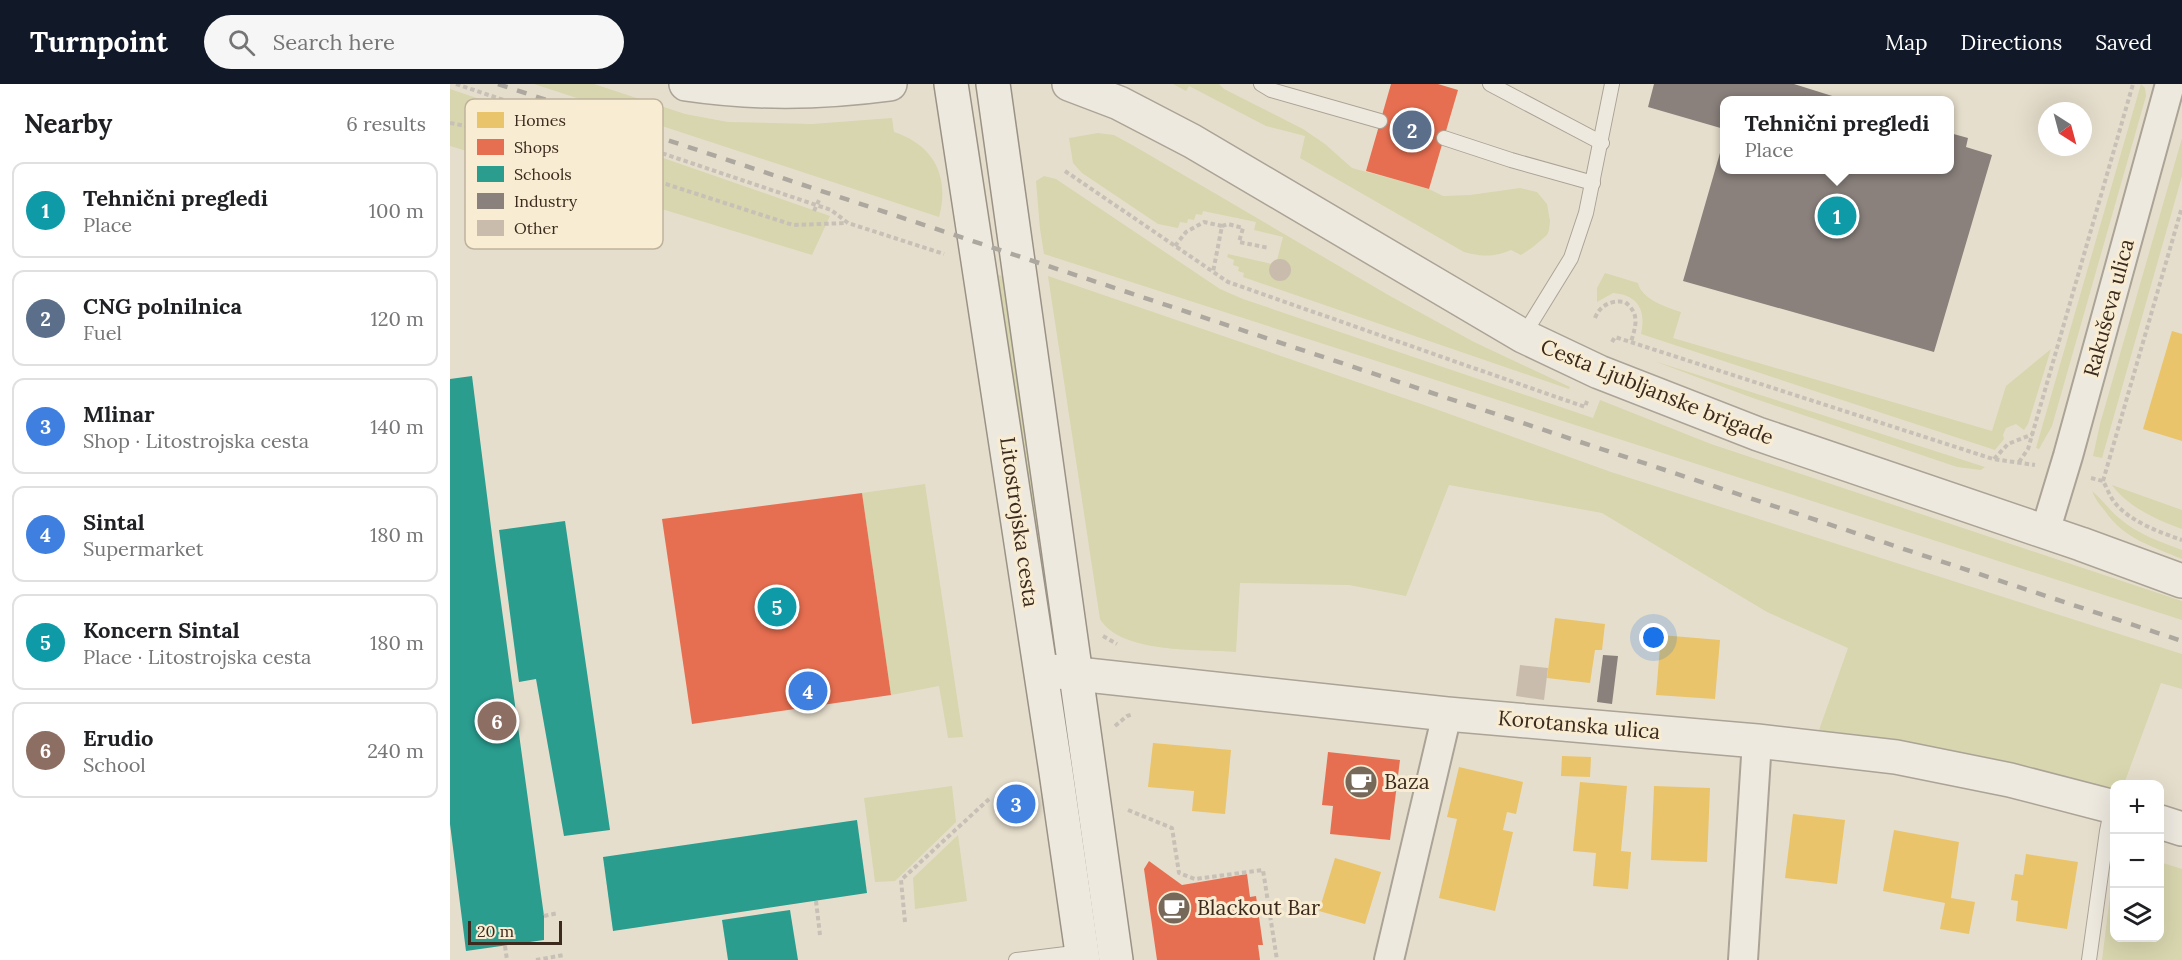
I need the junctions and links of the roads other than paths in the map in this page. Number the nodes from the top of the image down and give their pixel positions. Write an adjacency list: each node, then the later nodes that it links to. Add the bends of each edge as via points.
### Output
1 (686, 84): 10 (street)
2 (890, 84): 10 (street, via 768,91)
3 (951, 84): 19 (street, Litostrojska cesta)
4 (993, 84): 18 (street, Litostrojska cesta)
5 (1069, 84): 15 (street, Cesta Ljubljanske brigade, via 1119,103 1192,141)
6 (1261, 84): 11 (lane)
7 (1490, 84): 13 (lane)
8 (1612, 84): 13 (lane)
9 (2170, 84): 16 (street, Rakuševa ulica)
10 (722, 87)
11 (1380, 121)
12 (1444, 138): 14 (lane)
13 (1602, 143): 14 (lane)
14 (1593, 183): 15 (lane, via 1571,258)
15 (1523, 336): 16 (street, Cesta Ljubljanske brigade, via 1599,372 1758,434)
16 (2045, 532): 17 (street, Cesta Ljubljanske brigade)
17 (2182, 581)
18 (1064, 587): 19 (street); 21 (street, Litostrojska cesta)
19 (1029, 592): 20 (street, Litostrojska cesta)
20 (1040, 669): 21 (street, Korotanska ulica); 28 (street, Litostrojska cesta, via 1056,772)
21 (1075, 674): 22 (street, Korotanska ulica); 28 (street, Litostrojska cesta)
22 (1447, 714): 23 (street, Korotanska ulica); 30 (street)
23 (1757, 741): 24 (street, Korotanska ulica, via 1952,767); 31 (street)
24 (2110, 806)
25 (2110, 817): 32 (lane)
26 (2164, 823): 27 (street)
27 (2182, 830)
28 (1098, 953): 29 (lane)
29 (1016, 960)
30 (1389, 960)
31 (1743, 960)
32 (2089, 960)

